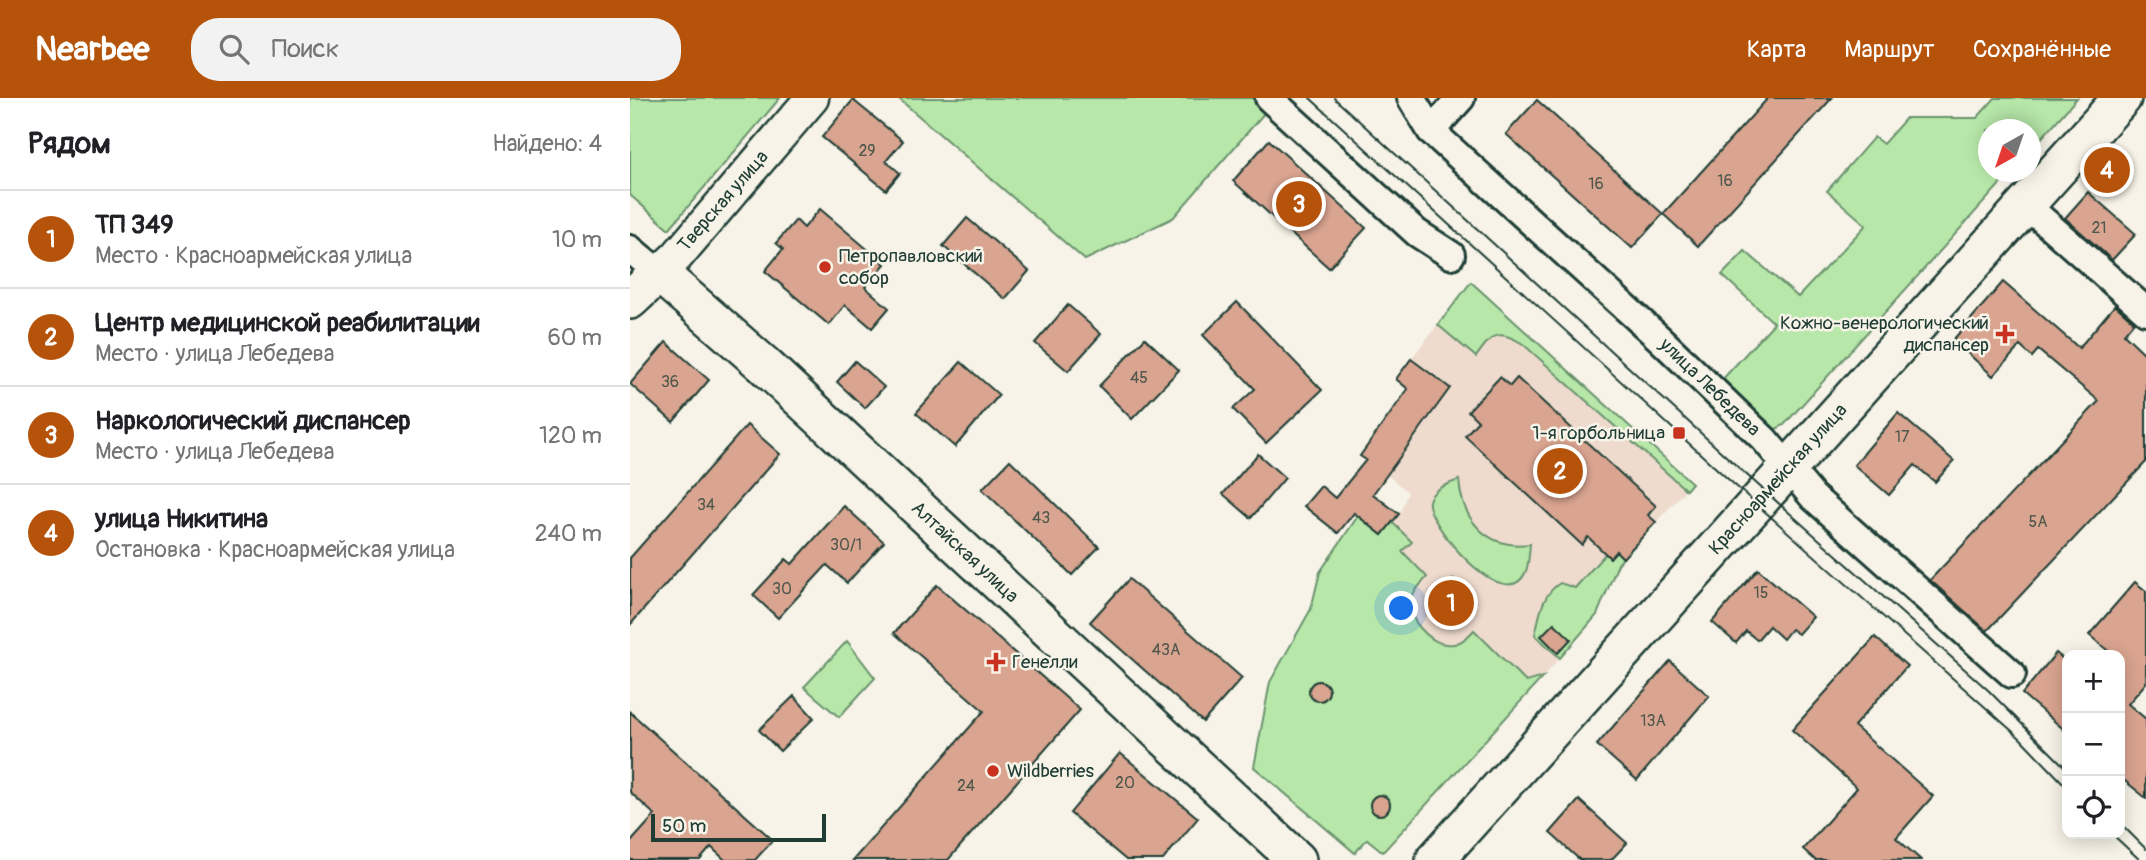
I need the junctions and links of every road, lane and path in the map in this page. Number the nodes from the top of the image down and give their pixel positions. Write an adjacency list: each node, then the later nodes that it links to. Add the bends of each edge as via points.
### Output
1 (812, 98): 10 (street, Тверская улица)
2 (1269, 98): 9 (street, via 1417,233)
3 (1411, 98): 6 (street, улица Лебедева)
4 (1461, 98): 6 (street)
5 (2122, 98): 7 (main road, Красноармейская улица)
6 (1432, 131): 13 (street, улица Лебедева, via 1660,339 1765,439)
7 (2026, 205): 12 (street); 13 (main road, Красноармейская улица)
8 (630, 249): 10 (street, Алтайская улица)
9 (1451, 255)
10 (659, 273): 11 (main road, Тверская улица); 15 (main road, Алтайская улица)
11 (630, 300)
12 (2146, 311)
13 (1788, 467): 14 (street, улица Лебедева, via 1813,496); 16 (main road, Красноармейская улица)
14 (2012, 674)
15 (1297, 860)
16 (1435, 860)

